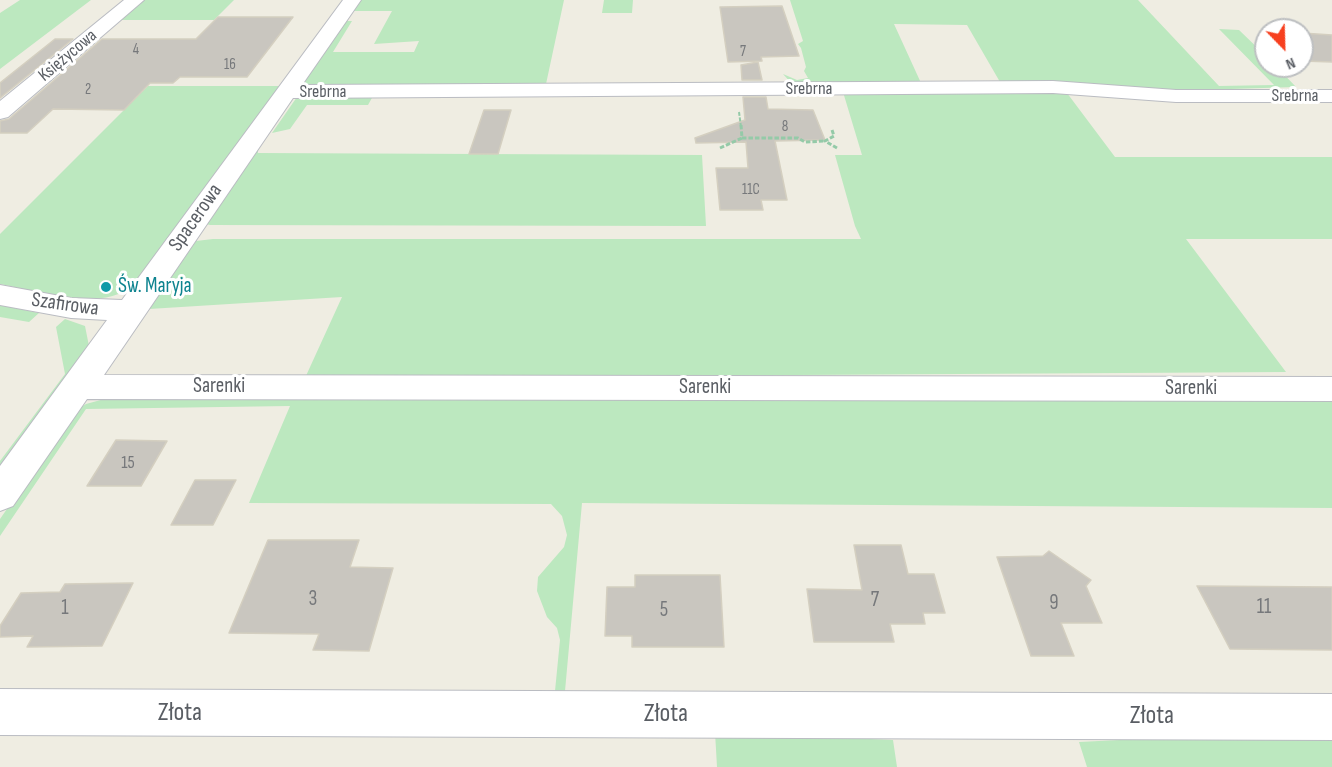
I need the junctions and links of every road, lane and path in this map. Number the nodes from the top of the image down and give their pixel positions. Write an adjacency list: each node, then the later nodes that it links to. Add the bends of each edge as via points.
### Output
1 (135, 0): 6 (street, Księżycowa)
2 (352, 0): 3 (street, Spacerowa)
3 (286, 92): 4 (street, Srebrna, via 1053,87 1176,96); 13 (street, Spacerowa)
4 (1332, 96)
5 (737, 106): 8 (path)
6 (0, 112)
7 (832, 130): 9 (path, via 834,135)
8 (742, 138): 9 (path); 10 (path)
9 (825, 141): 11 (path)
10 (720, 148)
11 (837, 148)
12 (0, 295): 13 (street, Szafirowa, via 81,309)
13 (130, 312): 14 (street, Spacerowa)
14 (78, 387): 15 (street, Sarenki); 16 (street, Spacerowa)
15 (1332, 389)
16 (0, 495)
17 (0, 712): 18 (street, Złota)
18 (1332, 717)

